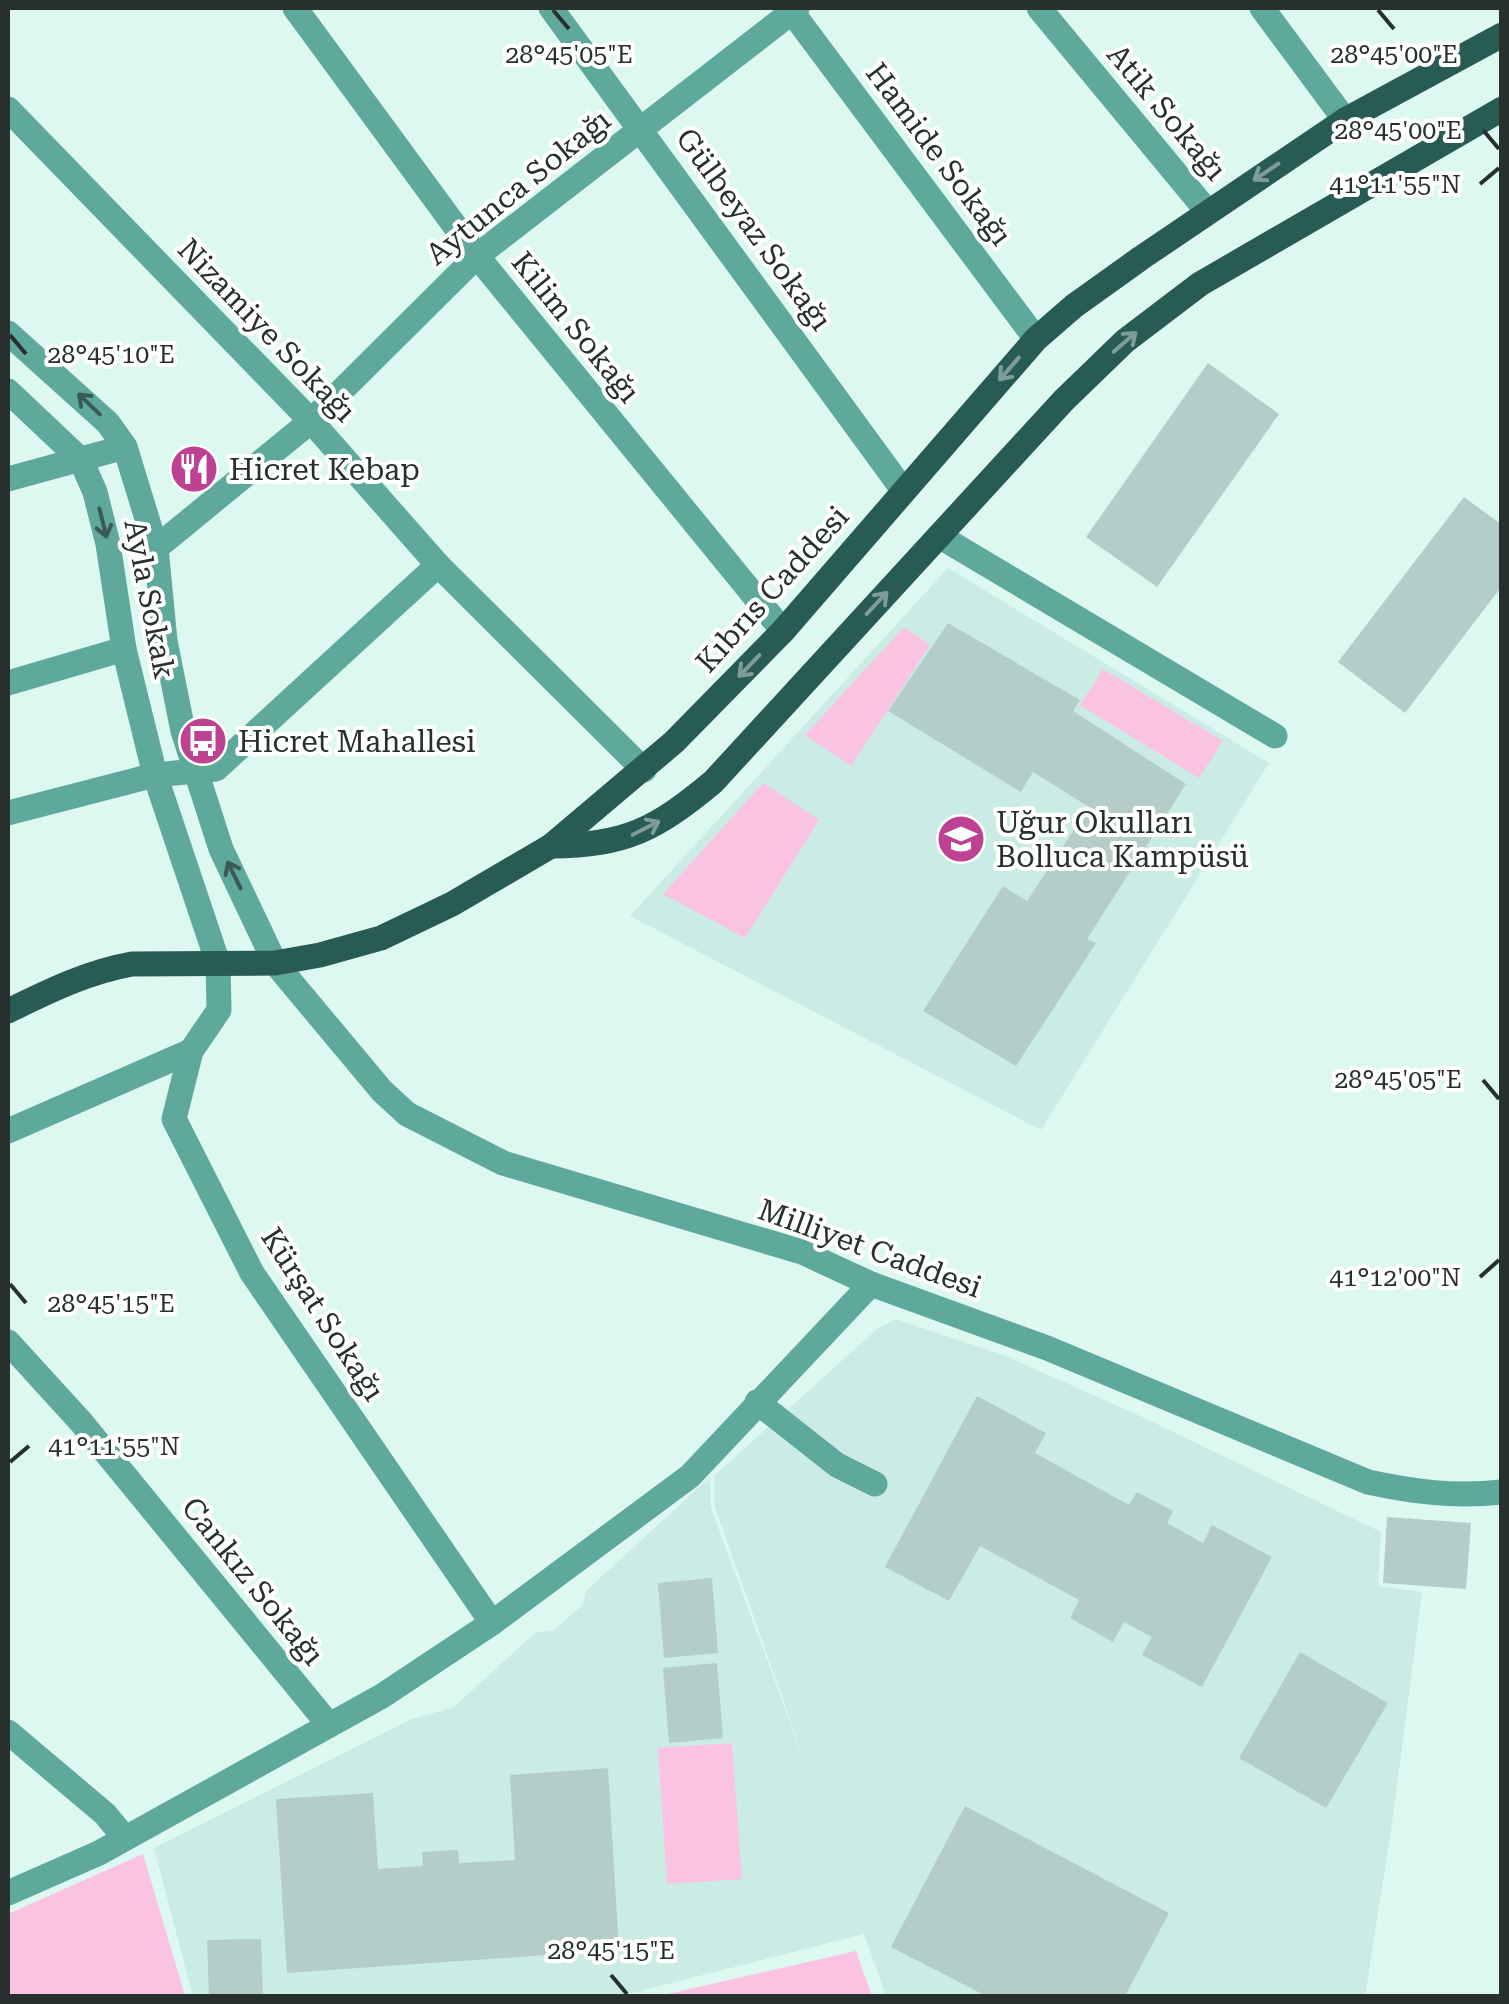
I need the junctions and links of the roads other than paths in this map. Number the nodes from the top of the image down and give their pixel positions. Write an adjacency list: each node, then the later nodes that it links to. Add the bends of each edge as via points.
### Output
1 (295, 8): 12 (street, Kilim Sokağı)
2 (551, 8): 10 (street, Gülbeyaz Sokağı)
3 (1039, 8): 11 (street, Atik Sokağı)
4 (1262, 8): 9 (street)
5 (793, 9): 10 (street, Aytunca Sokağı); 14 (street, Hamide Sokağı)
6 (1502, 35): 9 (main road, Kıbrıs Caddesi)
7 (8, 109): 16 (street, Nizamiye Sokağı)
8 (1502, 109): 21 (main road, one-way to 8, via 1076,388 1185,295)
9 (1345, 120): 11 (main road, Kıbrıs Caddesi, one-way to 11)
10 (640, 129): 12 (street, Aytunca Sokağı); 20 (street, Gülbeyaz Sokağı)
11 (1207, 211): 14 (main road, Kıbrıs Caddesi)
12 (477, 256): 16 (street, Aytunca Sokağı); 24 (street, Kilim Sokağı)
13 (8, 333): 17 (street, one-way to 13, via 108,423)
14 (1036, 340): 20 (main road, Kıbrıs Caddesi, one-way to 20)
15 (8, 391): 18 (street, Ayla Sokak)
16 (311, 421): 22 (street, Aytunca Sokağı); 23 (street, Nizamiye Sokağı)
17 (125, 447): 18 (street); 22 (street, Milliyet Caddesi)
18 (82, 460): 19 (street); 25 (street, Ayla Sokak, one-way to 25, via 108,544)
19 (8, 479)
20 (903, 490): 24 (main road, Kıbrıs Caddesi)
21 (939, 536): 27 (street); 32 (main road, one-way to 21, via 636,835 677,812 723,771)
22 (156, 548): 29 (street, Milliyet Caddesi, via 165,641)
23 (438, 564): 28 (street, Nizamiye Sokağı); 29 (street, via 216,768)
24 (783, 631): 28 (main road, Kıbrıs Caddesi, one-way to 28)
25 (124, 649): 26 (street); 30 (street, Ayla Sokak)
26 (8, 683)
27 (1275, 736)
28 (644, 770): 32 (main road, Kıbrıs Caddesi)
29 (197, 771): 30 (street); 34 (street, Milliyet Caddesi, one-way to 29, via 221,848)
30 (156, 775): 31 (street); 33 (street, Ayla Sokak)
31 (8, 813)
32 (551, 846): 34 (main road, Kıbrıs Caddesi, via 381,938)
33 (218, 963): 34 (main road, Kıbrıs Caddesi); 35 (main road, Kıbrıs Caddesi, via 132,964 93,972); 36 (street, Kürşat Sokağı, via 218,1010)
34 (275, 963): 38 (street, Milliyet Caddesi, via 382,1091 446,1136 503,1164 802,1252)
35 (8, 1010)
36 (191, 1051): 37 (street); 43 (street, Kürşat Sokağı, via 174,1119 252,1273)
37 (8, 1130)
38 (871, 1284): 40 (street); 42 (street, Milliyet Caddesi, via 1047,1348 1368,1482 1424,1494)
39 (8, 1342): 44 (street, Cankız Sokağı)
40 (756, 1402): 41 (street, via 837,1465); 43 (street, via 690,1476)
41 (874, 1484)
42 (1502, 1492)
43 (492, 1623): 44 (street)
44 (329, 1725): 46 (street)
45 (8, 1732): 46 (street)
46 (124, 1837): 47 (street)
47 (8, 1893)

